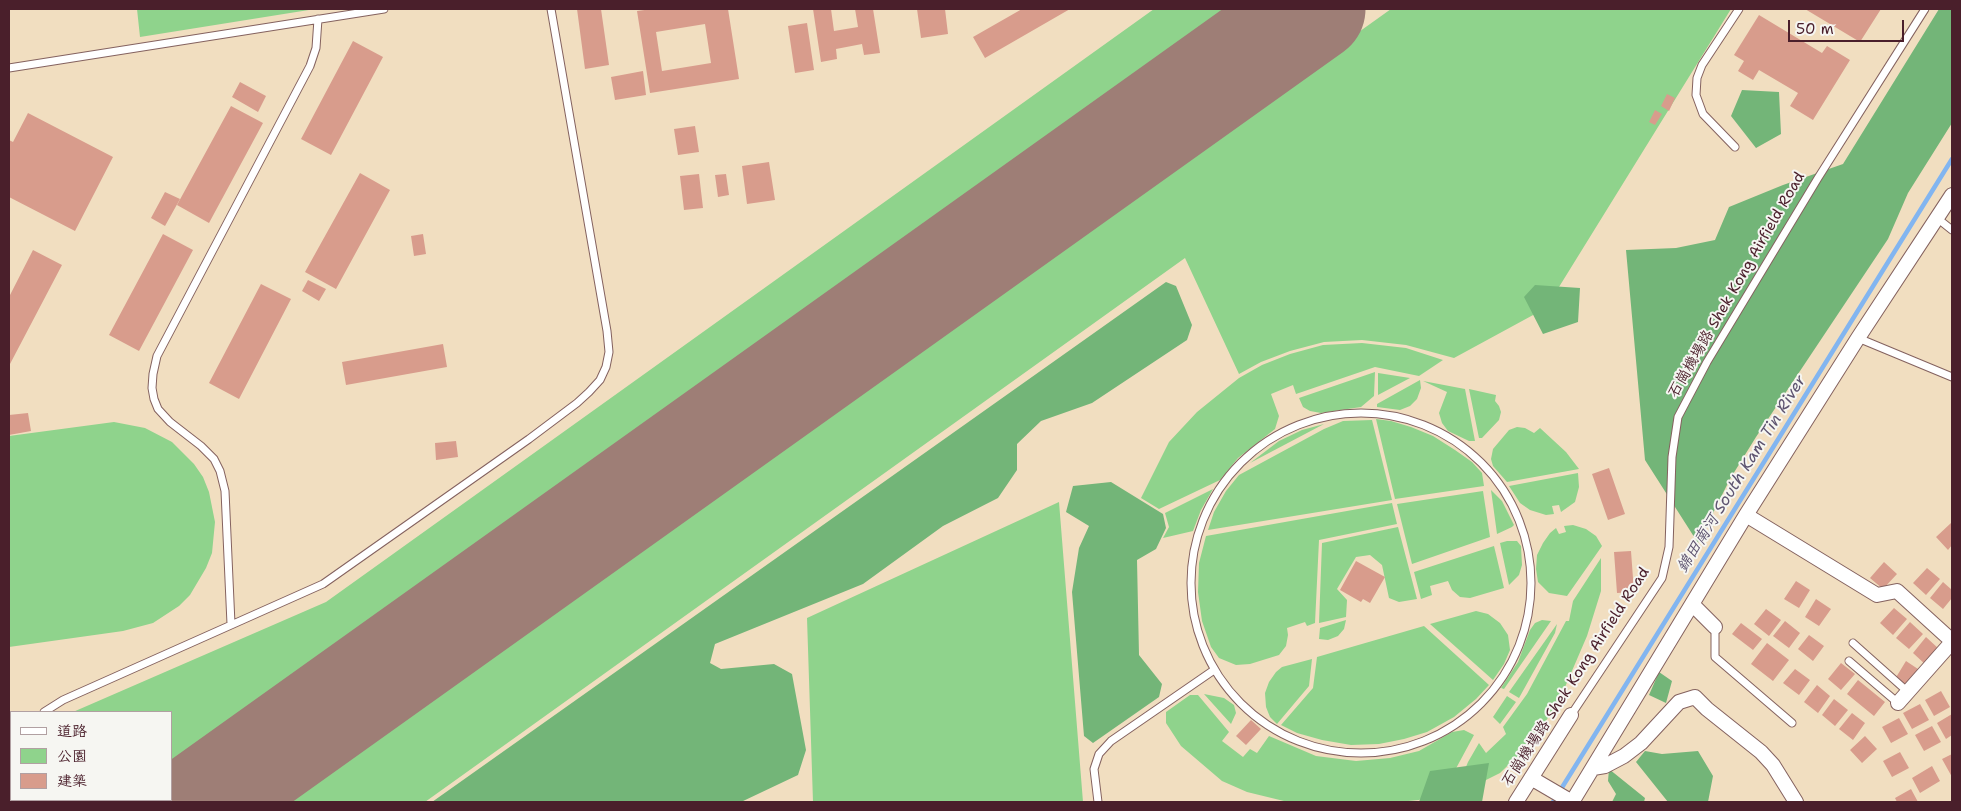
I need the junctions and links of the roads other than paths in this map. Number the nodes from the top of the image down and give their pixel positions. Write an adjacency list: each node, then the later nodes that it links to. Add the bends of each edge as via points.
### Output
1 (384, 9): 5 (lane)
2 (551, 9): 16 (lane, via 607,331 609,352 603,374 570,408 323,584)
3 (1739, 9): 8 (lane, via 1702,64 1696,95 1703,114)
4 (1925, 9): 25 (lane, 石崗機場路 Shek Kong Airfield Road, via 1808,194 1707,362 1678,417 1672,457 1668,547 1662,578)
5 (363, 10): 6 (lane)
6 (318, 19): 7 (lane); 16 (lane, via 316,48 310,66 157,356 153,374 152,388 158,409 214,459 220,471 225,492)
7 (9, 68)
8 (1735, 146)
9 (1952, 195): 10 (street)
10 (1937, 218): 11 (lane); 12 (street)
11 (1952, 230)
12 (1858, 338): 13 (lane); 14 (street)
13 (1952, 377)
14 (1746, 515): 15 (street); 18 (street, via 1877,595 1896,591)
15 (1693, 605): 17 (street); 27 (street)
16 (231, 624): 24 (lane, via 62,700)
17 (1715, 627): 26 (lane, via 1715,657)
18 (1952, 642): 22 (street)
19 (1853, 643): 22 (lane)
20 (1849, 661): 23 (lane)
21 (1214, 670): 21 (lane, via 1193,613 1194,551 1206,512 1220,488 1242,462 1274,436 1312,420 1352,412 1413,420 1468,449 1496,478 1508,496 1529,553 1528,614 1515,654 1496,686 1480,704 1447,730 1390,751 1328,751 1271,728 1239,703); 29 (lane, via 1111,742 1099,754 1094,769)
22 (1908, 692): 23 (street)
23 (1898, 703)
24 (46, 711)
25 (1571, 715): 28 (street, 石崗機場路 Shek Kong Airfield Road)
26 (1792, 723)
27 (1593, 768): 31 (street); 32 (street, via 1624,756 1641,743 1679,702 1695,697 1774,765)
28 (1531, 778): 30 (street, 石崗機場路 Shek Kong Airfield Road); 31 (street)
29 (1098, 802)
30 (1516, 802)
31 (1572, 802)
32 (1796, 802)

